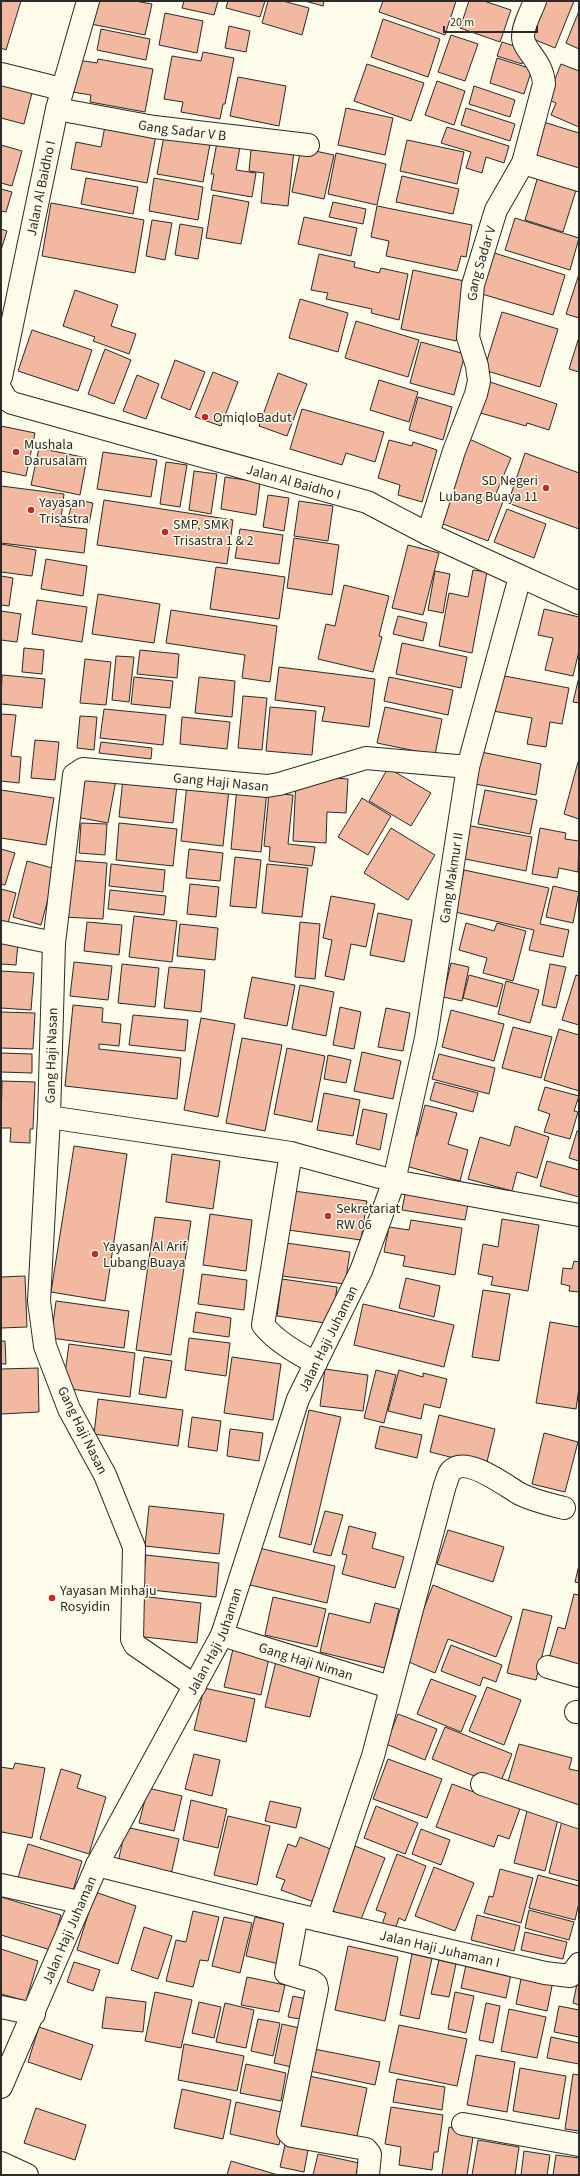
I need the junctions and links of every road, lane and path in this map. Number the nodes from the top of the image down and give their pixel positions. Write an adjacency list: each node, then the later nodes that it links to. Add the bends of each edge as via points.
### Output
1 (88, 1): 4 (street, Jalan Al Baidho I)
2 (535, 1): 6 (street, Gang Sadar V, via 524,28 524,41 539,63 544,74 544,84)
3 (1, 74): 4 (street, Gang Sadar V B)
4 (59, 99): 5 (street, Gang Sadar V B, via 161,128); 8 (street, Jalan Al Baidho I)
5 (308, 145)
6 (523, 162): 7 (street); 10 (street, Gang Sadar V, via 496,210 473,285 468,337 477,366 476,394 454,451)
7 (579, 180)
8 (1, 377)
9 (1, 390): 10 (street, Jalan Al Baidho I, via 12,403 367,502)
10 (428, 534): 11 (street, Jalan Al Baidho I)
11 (520, 577): 12 (street, Jalan Al Baidho I); 13 (street, Gang Makmur II)
12 (579, 603)
13 (468, 767): 15 (street, Gang Haji Nasan, via 366,758 267,786 79,770 74,775); 18 (street, Gang Makmur II, via 426,1038)
14 (1, 932): 15 (street)
15 (54, 943): 16 (street, Gang Haji Nasan)
16 (49, 1117): 17 (street); 25 (street, Gang Haji Nasan, via 39,1291 45,1346 69,1409 105,1475 134,1547 132,1639 135,1645)
17 (291, 1153): 18 (street); 20 (street, via 263,1325 302,1356)
18 (394, 1181): 19 (street); 20 (street, Jalan Haji Juhaman, via 361,1271)
19 (579, 1215)
20 (316, 1363): 22 (street, Jalan Haji Juhaman, via 298,1399)
21 (564, 1508): 26 (street, via 527,1497 469,1467 451,1471)
22 (222, 1635): 25 (street, Jalan Haji Juhaman); 26 (street, Gang Haji Niman)
23 (548, 1667): 24 (street)
24 (579, 1676)
25 (195, 1686): 29 (street, Jalan Haji Juhaman)
26 (390, 1687): 33 (street, via 373,1756)
27 (482, 1784): 28 (street)
28 (579, 1817)
29 (96, 1865): 31 (street, Jalan Haji Juhaman); 32 (street, Jalan Haji Juhaman I)
30 (1, 1885): 31 (street)
31 (79, 1902): 36 (street, Jalan Haji Juhaman)
32 (297, 1915): 33 (street, Jalan Haji Juhaman I); 42 (street, via 286,1973 312,1981 317,1989 288,2132 292,2136 366,2149 370,2154)
33 (318, 1920): 34 (street, Jalan Haji Juhaman I, via 546,1973 570,1976)
34 (579, 1964)
35 (1, 2007): 36 (street)
36 (34, 2014): 37 (street, Jalan Haji Juhaman)
37 (1, 2087)
38 (463, 2124): 39 (street)
39 (579, 2145)
40 (1, 2163): 41 (street)
41 (27, 2175)
42 (368, 2175)

